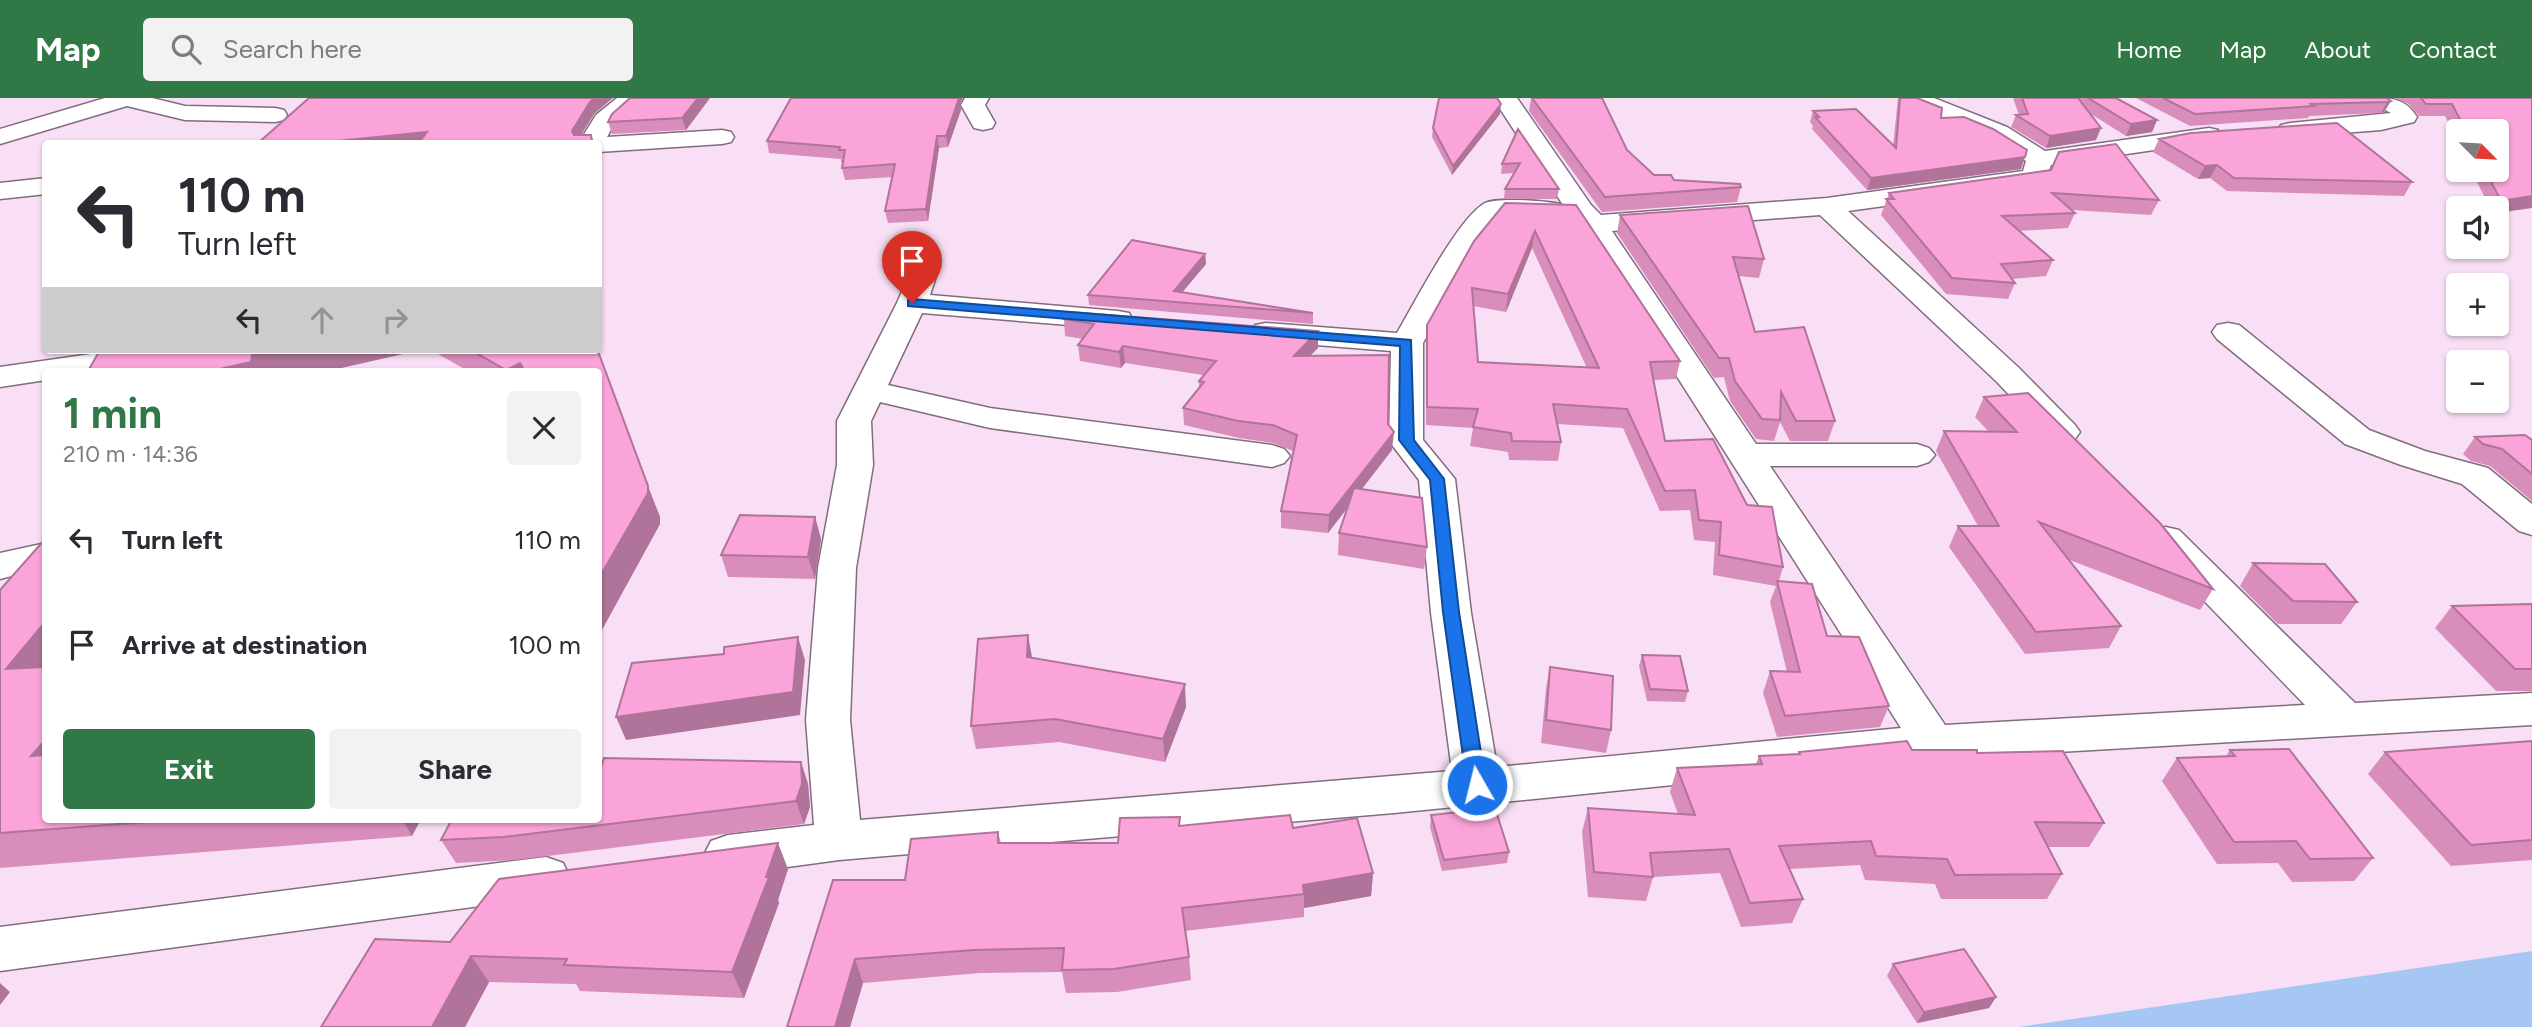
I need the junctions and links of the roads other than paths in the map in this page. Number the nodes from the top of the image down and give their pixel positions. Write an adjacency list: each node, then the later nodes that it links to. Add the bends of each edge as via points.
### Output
1 (631, 98): 15 (street, via 605,120)
2 (977, 98): 9 (street, via 973,105)
3 (1505, 98): 21 (street)
4 (1913, 98): 17 (street, via 2031,149)
5 (2381, 98): 10 (street, via 2400,107 2404,117 2381,123)
6 (128, 99): 7 (street, via 185,113); 12 (street)
7 (275, 116)
8 (2150, 118): 14 (street)
9 (983, 123)
10 (2270, 131)
11 (2233, 134): 14 (street)
12 (0, 137)
13 (722, 137): 16 (street)
14 (2185, 137): 17 (street)
15 (592, 140)
16 (602, 145)
17 (2039, 159): 20 (street, via 2035,177)
18 (42, 186): 19 (street)
19 (0, 191)
20 (1827, 206): 21 (street); 33 (street, via 2008,375)
21 (1588, 217): 27 (street, via 1495,209 1455,256); 34 (street)
22 (926, 264): 23 (street)
23 (912, 303): 24 (street); 32 (street)
24 (1146, 322)
25 (1242, 330): 27 (street)
26 (2228, 332): 38 (street, via 2357,437 2475,476)
27 (1407, 343): 44 (street, via 1406,440 1437,479)
28 (157, 354): 29 (street)
29 (61, 368)
30 (42, 371): 31 (street)
31 (0, 377)
32 (869, 390): 36 (street, via 990,418); 45 (street, via 854,421 855,465 837,568 828,720)
33 (2084, 453)
34 (1745, 455): 35 (street); 43 (street)
35 (1917, 455)
36 (1272, 456)
37 (2141, 513): 42 (street)
38 (2532, 523)
39 (42, 556): 40 (street)
40 (0, 566)
41 (2532, 709): 42 (street)
42 (2346, 720): 43 (street)
43 (1933, 742): 44 (street)
44 (1477, 785): 45 (street)
45 (839, 841): 46 (street)
46 (690, 859)
47 (582, 873): 48 (street)
48 (0, 949)

